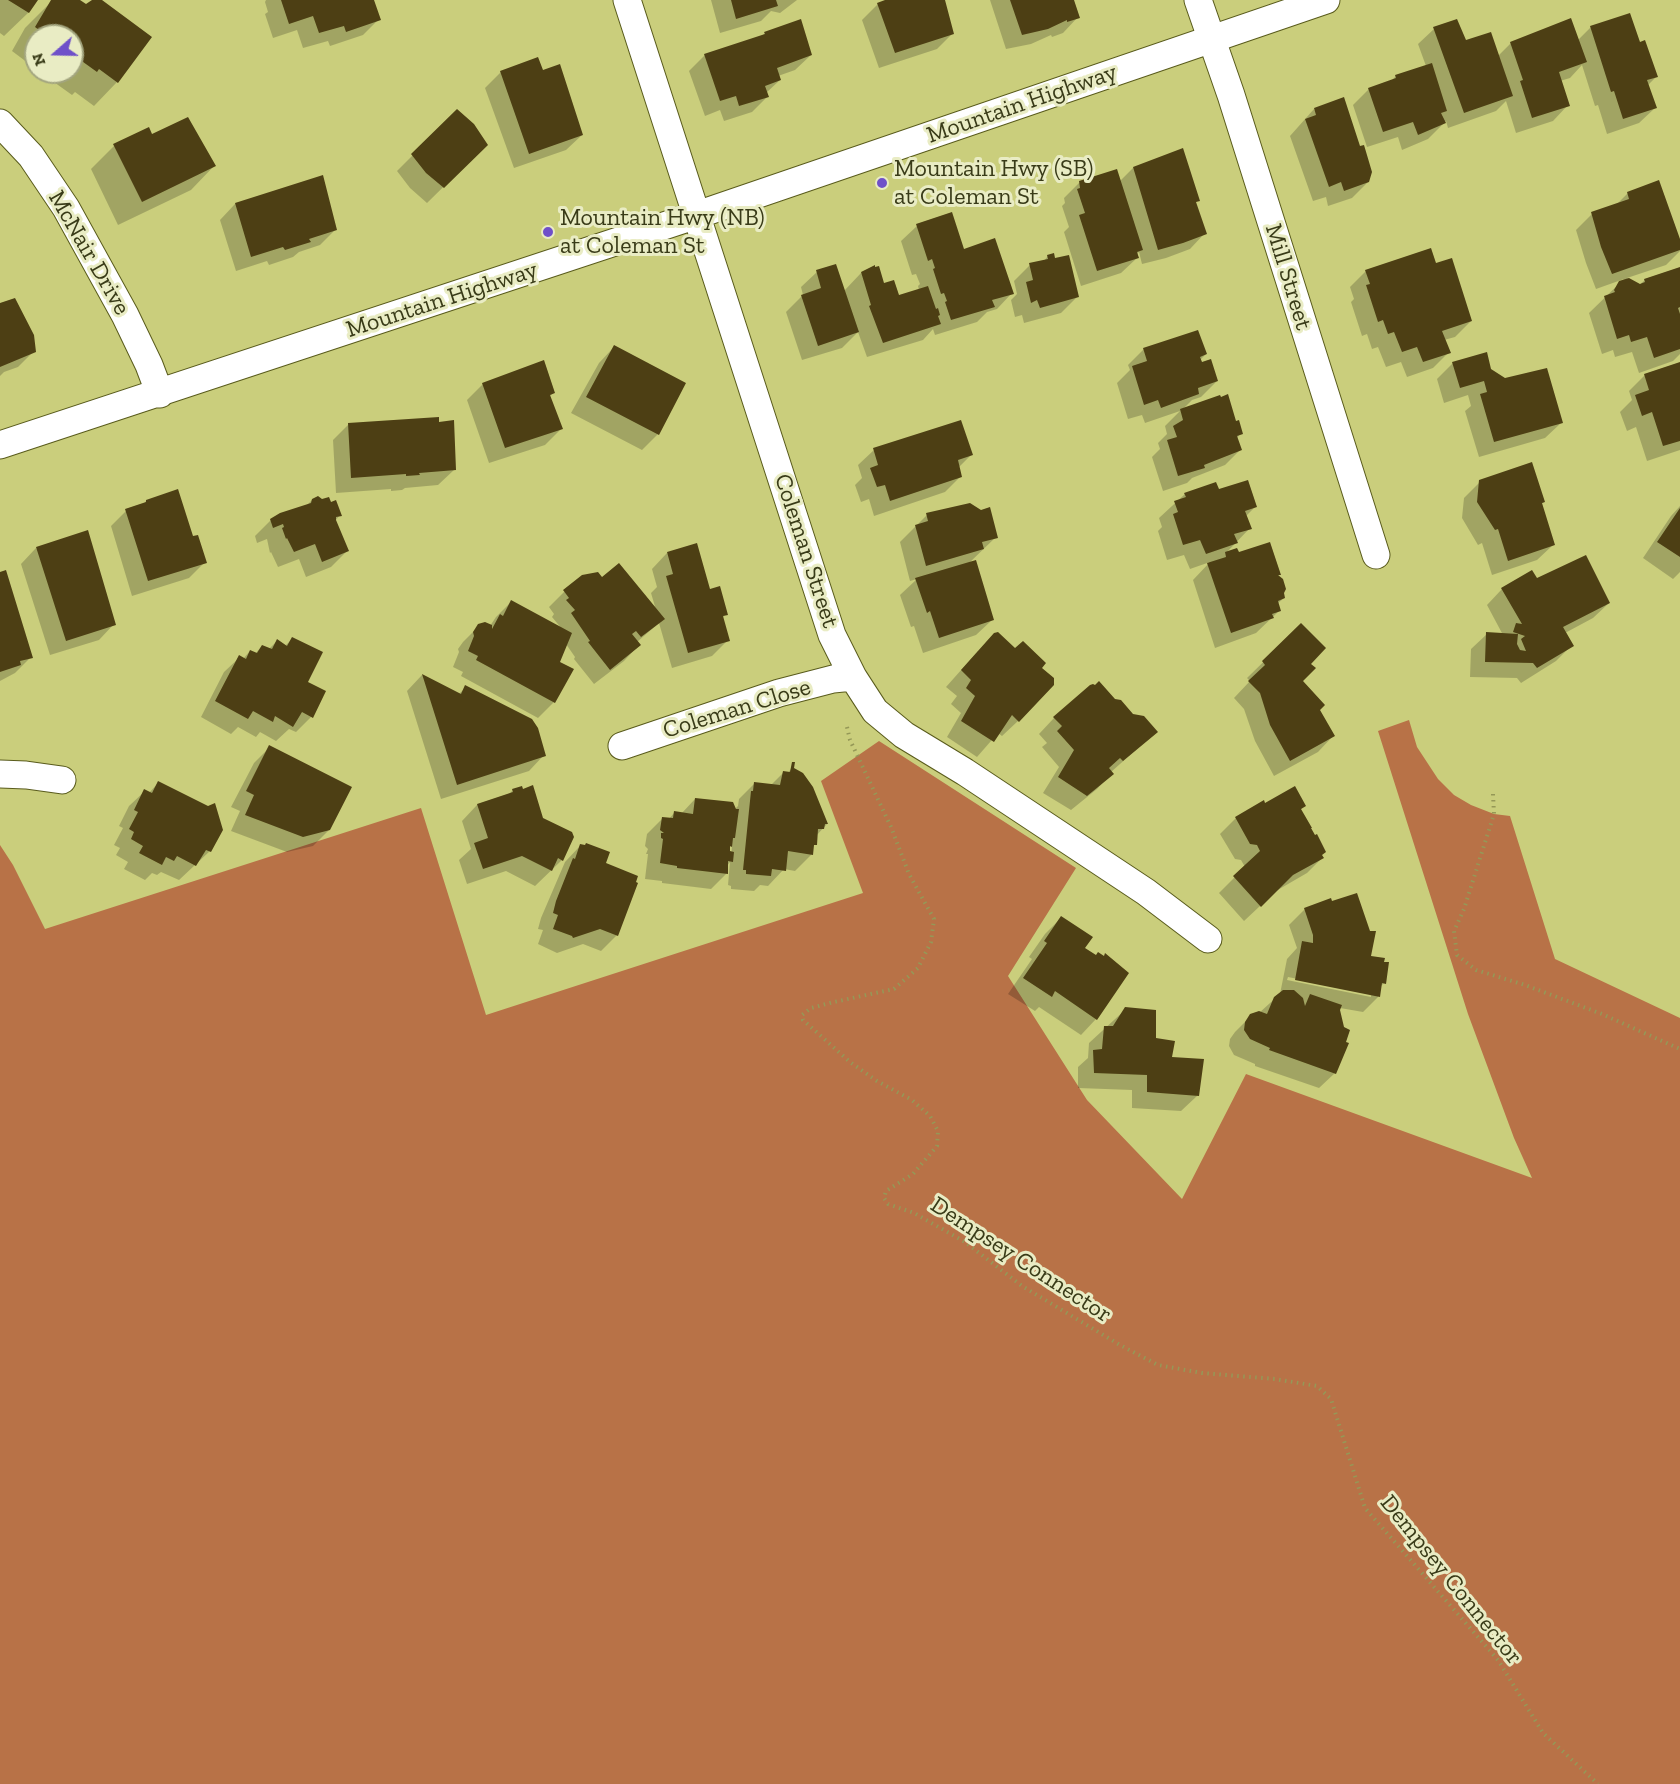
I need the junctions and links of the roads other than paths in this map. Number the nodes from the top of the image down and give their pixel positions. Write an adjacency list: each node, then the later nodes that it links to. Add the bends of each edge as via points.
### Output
1 (627, 0): 6 (street, Coleman Street)
2 (1198, 0): 4 (street, Mill Street)
3 (1326, 0): 4 (street, Mountain Highway)
4 (1210, 39): 6 (street, Mountain Highway); 9 (street, Mill Street, via 1231,94)
5 (0, 123): 7 (street, McNair Drive, via 31,156 66,208 125,315)
6 (697, 215): 7 (street, Mountain Highway); 10 (street, Coleman Street)
7 (160, 394): 8 (street, Mountain Highway)
8 (0, 445)
9 (1376, 555)
10 (843, 678): 11 (street, Coleman Close, via 779,693); 14 (street, Coleman Street, via 904,735 1146,892)
11 (622, 746)
12 (0, 774): 13 (street)
13 (62, 780)
14 (1208, 939)

